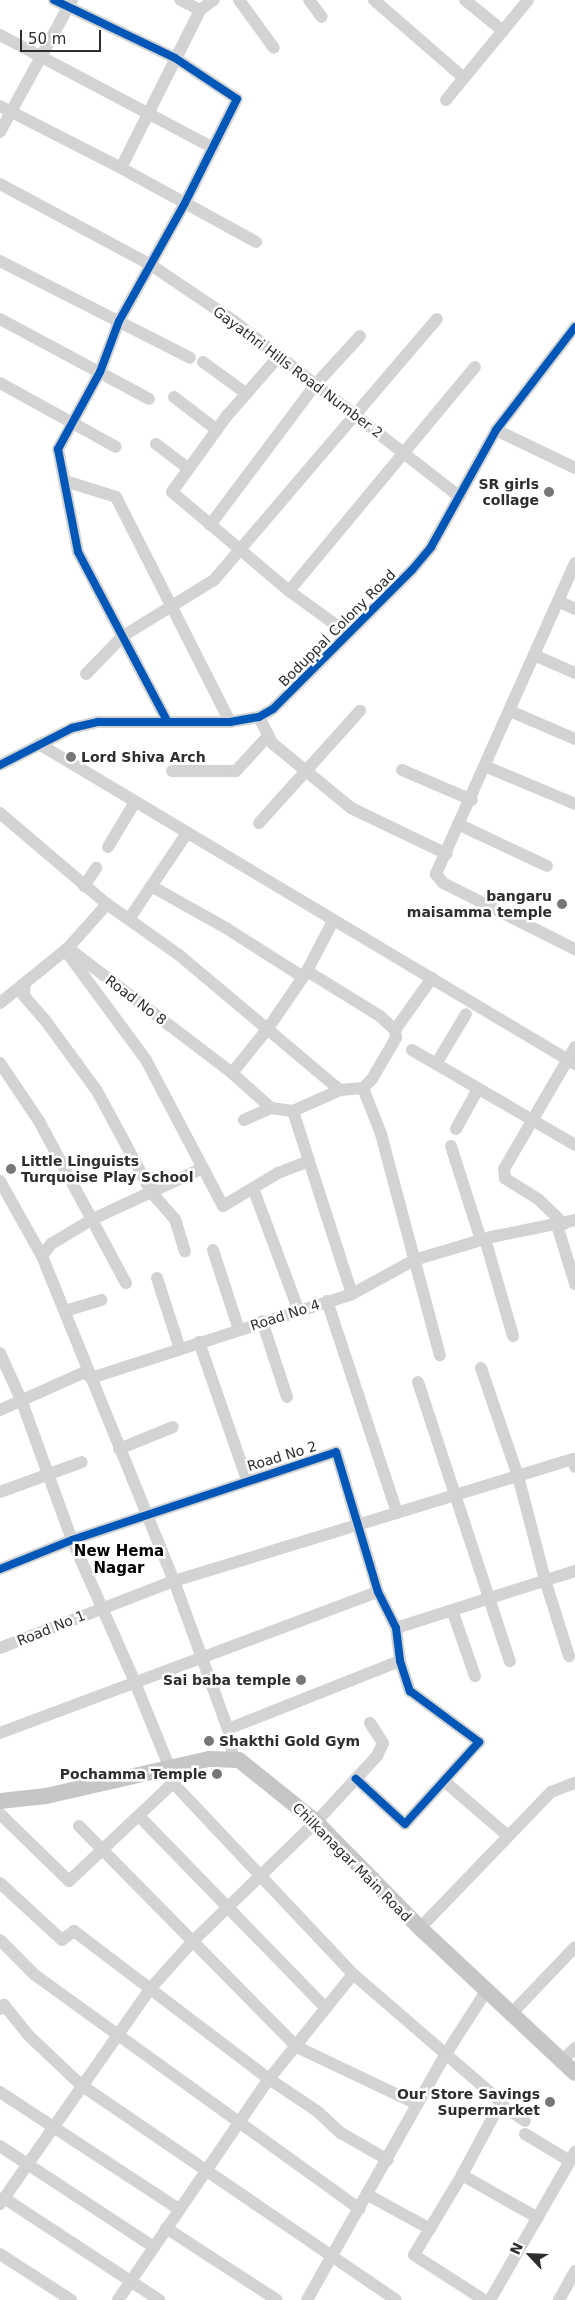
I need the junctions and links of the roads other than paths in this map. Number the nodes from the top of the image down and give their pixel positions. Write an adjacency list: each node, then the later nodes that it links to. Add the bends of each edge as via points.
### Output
1 (54, 0): 9 (street)
2 (180, 0): 10 (street)
3 (214, 0): 10 (street)
4 (238, 0): 14 (street)
5 (309, 0): 11 (street)
6 (374, 0): 17 (street)
7 (465, 0): 12 (street)
8 (528, 0): 12 (street)
9 (71, 4): 15 (street); 16 (street)
10 (200, 10): 16 (street)
11 (322, 17)
12 (503, 30): 17 (street)
13 (0, 35): 15 (street)
14 (274, 48)
15 (42, 58): 20 (street); 21 (street)
16 (175, 58): 21 (street); 23 (street, via 237,99)
17 (464, 78): 18 (street)
18 (446, 100)
19 (0, 106): 20 (street)
20 (12, 112): 22 (street); 24 (street)
21 (147, 115): 23 (street); 24 (street)
22 (0, 132)
23 (213, 148): 26 (street)
24 (121, 168): 26 (street)
25 (0, 184): 29 (street, Gayathri Hills Road Number 2)
26 (185, 203): 27 (street); 29 (street)
27 (256, 242)
28 (0, 261): 32 (street)
29 (151, 265): 32 (street); 35 (street, Gayathri Hills Road Number 2)
30 (0, 319): 39 (street)
31 (436, 319): 45 (street)
32 (119, 321): 36 (street); 39 (street)
33 (575, 329): 48 (street, Boduppal Colony Road)
34 (360, 336): 41 (street)
35 (280, 355): 41 (street, Gayathri Hills Road Number 2); 42 (street)
36 (190, 358)
37 (203, 362): 42 (street)
38 (475, 368): 51 (street)
39 (100, 372): 44 (street); 46 (street)
40 (0, 383): 46 (street)
41 (316, 384): 45 (street, Gayathri Hills Road Number 2); 56 (street)
42 (247, 394): 47 (street)
43 (174, 397): 47 (street)
44 (149, 399)
45 (353, 416): 51 (street, Gayathri Hills Road Number 2); 57 (street)
46 (72, 422): 50 (street); 54 (street, via 58,449)
47 (217, 430): 53 (street)
48 (496, 430): 52 (street); 55 (street, Boduppal Colony Road)
49 (156, 444): 53 (street)
50 (116, 447)
51 (404, 453): 55 (street, Gayathri Hills Road Number 2); 59 (street)
52 (575, 468)
53 (189, 469): 56 (street, via 172,492)
54 (64, 481): 61 (street, via 116,497); 64 (street, via 78,552)
55 (460, 497): 63 (street, Boduppal Colony Road, via 431,547 412,570)
56 (210, 525): 57 (street)
57 (241, 551): 59 (street); 61 (street, via 214,580)
58 (575, 563): 60 (street)
59 (289, 590): 63 (street)
60 (558, 601): 62 (street); 65 (street)
61 (172, 605): 64 (street); 72 (street)
62 (575, 609)
63 (347, 633): 70 (street, Boduppal Colony Road, via 302,682)
64 (123, 636): 67 (street); 71 (street)
65 (534, 655): 66 (street); 69 (street)
66 (575, 673)
67 (86, 674)
68 (360, 711): 80 (street)
69 (510, 711): 74 (street); 77 (street)
70 (260, 718): 72 (street); 73 (street)
71 (167, 720): 72 (street); 75 (street, via 98,722 72,728)
72 (230, 722)
73 (268, 736): 79 (street, via 236,771); 80 (street)
74 (575, 739)
75 (39, 744): 76 (street); 82 (street)
76 (0, 765)
77 (487, 767): 81 (street); 83 (street)
78 (402, 770): 81 (street)
79 (172, 771)
80 (304, 771): 85 (street); 89 (street, via 351,808)
81 (472, 800): 86 (street)
82 (135, 802): 87 (street); 88 (street)
83 (575, 804)
84 (0, 813): 92 (street)
85 (259, 823)
86 (460, 825): 89 (street); 90 (street)
87 (187, 833): 93 (street); 96 (street)
88 (108, 847)
89 (447, 854): 97 (street, via 436,874 438,880)
90 (547, 866)
91 (96, 868): 92 (street)
92 (84, 886): 94 (street)
93 (151, 886): 95 (street); 99 (street)
94 (107, 904): 95 (street); 98 (street)
95 (129, 919): 104 (street)
96 (333, 921): 99 (street); 100 (street)
97 (574, 946)
98 (66, 949): 101 (street); 111 (street, Road No 8); 123 (street, via 146,1060)
99 (305, 974): 104 (street); 105 (street, via 380,1016)
100 (432, 978): 105 (street); 108 (street)
101 (25, 984): 102 (street); 126 (street, via 24,996 46,1020 97,1090)
102 (0, 1003)
103 (466, 1014): 110 (street)
104 (269, 1027): 111 (street); 114 (street)
105 (395, 1030): 112 (street, via 396,1038 372,1079)
106 (575, 1047): 108 (street)
107 (412, 1050): 110 (street)
108 (572, 1062): 118 (street)
109 (0, 1064): 127 (street, via 38,1121)
110 (436, 1064): 113 (street)
111 (232, 1073): 115 (street, Road No 8)
112 (363, 1088): 114 (street); 133 (street, via 381,1134)
113 (478, 1089): 118 (street); 119 (street)
114 (340, 1090): 116 (street)
115 (271, 1108): 116 (street); 117 (street)
116 (293, 1111): 122 (street)
117 (244, 1120)
118 (530, 1120): 120 (street); 128 (street, via 504,1169 505,1178 538,1199)
119 (456, 1129)
120 (575, 1145)
121 (451, 1146): 129 (street)
122 (308, 1162): 125 (street, via 278,1173); 137 (street)
123 (204, 1168): 125 (street, via 222,1206); 126 (street)
124 (0, 1181): 132 (street)
125 (253, 1188): 140 (street)
126 (152, 1192): 127 (street); 131 (street, via 175,1219)
127 (93, 1219): 132 (street, via 51,1244); 135 (street)
128 (565, 1223): 129 (street, Road No 4); 136 (street)
129 (483, 1240): 133 (street, Road No 4); 144 (street)
130 (213, 1250): 143 (street)
131 (185, 1252)
132 (42, 1256): 141 (street)
133 (414, 1260): 137 (street, Road No 4); 148 (street)
134 (157, 1278): 146 (street)
135 (126, 1282)
136 (575, 1284)
137 (352, 1294): 139 (street, Road No 4)
138 (101, 1300): 141 (street)
139 (327, 1301): 140 (street, Road No 4); 164 (street)
140 (298, 1309): 142 (street, Road No 4)
141 (65, 1311): 150 (street)
142 (262, 1322): 143 (street, Road No 4); 152 (street)
143 (239, 1330): 145 (street, Road No 4)
144 (513, 1336)
145 (199, 1342): 146 (street, Road No 4); 161 (street)
146 (180, 1349): 150 (street, Road No 4)
147 (0, 1353): 153 (street)
148 (440, 1355)
149 (481, 1368): 160 (street)
150 (91, 1378): 153 (street, Road No 4, via 85,1372 32,1394); 156 (street)
151 (418, 1382): 163 (street)
152 (287, 1397)
153 (22, 1402): 154 (street, Road No 4); 159 (street)
154 (0, 1410)
155 (173, 1427): 156 (street)
156 (119, 1449): 165 (street)
157 (82, 1462): 159 (street)
158 (575, 1467): 160 (street, Road No 1, via 572,1459)
159 (47, 1474): 162 (street); 167 (street)
160 (518, 1476): 163 (street, Road No 1); 170 (street)
161 (247, 1480): 165 (street, Road No 2); 166 (street, Road No 2, via 336,1452)
162 (0, 1492)
163 (457, 1494): 164 (street, Road No 1); 173 (street)
164 (397, 1513): 166 (street, Road No 1)
165 (147, 1514): 167 (street, Road No 2); 171 (street)
166 (360, 1524): 171 (street, Road No 1); 172 (street, Road No 2)
167 (72, 1540): 168 (street, Road No 2); 174 (street)
168 (0, 1569)
169 (575, 1571): 170 (street)
170 (545, 1580): 173 (street); 179 (street)
171 (174, 1581): 174 (street, Road No 1); 178 (street)
172 (378, 1592): 176 (street, Road No 2); 178 (street)
173 (491, 1599): 175 (street); 181 (street)
174 (102, 1607): 177 (street, Road No 1); 183 (street)
175 (452, 1610): 176 (street); 182 (street)
176 (396, 1628): 180 (street, Road No 2)
177 (0, 1648)
178 (203, 1655): 183 (street); 185 (street)
179 (569, 1656)
180 (400, 1661): 185 (street); 190 (street, Road No 2, via 410,1691 479,1742)
181 (510, 1661)
182 (475, 1676)
183 (134, 1680): 186 (street); 188 (street)
184 (370, 1723): 189 (street, via 383,1743 377,1756)
185 (228, 1729): 187 (street)
186 (0, 1733)
187 (233, 1758): 188 (main road); 196 (main road, Chilkanagar Main Road, via 245,1763)
188 (169, 1766): 191 (street); 193 (main road, via 46,1796)
189 (356, 1779): 190 (street, via 405,1824); 196 (street)
190 (444, 1781): 198 (street)
191 (173, 1783): 195 (street); 200 (street)
192 (575, 1783): 198 (street, via 551,1792)
193 (0, 1801)
194 (0, 1814): 199 (street, via 69,1881)
195 (139, 1816): 199 (street); 202 (street)
196 (316, 1822): 200 (street); 203 (main road, Chilkanagar Main Road)
197 (79, 1826): 199 (street)
198 (508, 1836): 203 (street)
199 (102, 1849): 205 (street)
200 (260, 1876): 202 (street); 207 (street)
201 (0, 1883): 208 (street, via 62,1940 74,1931)
202 (227, 1908): 205 (street); 211 (street)
203 (420, 1928): 209 (main road, Chilkanagar Main Road)
204 (0, 1940): 213 (street, via 35,1974)
205 (192, 1942): 208 (street); 214 (street)
206 (575, 1947): 212 (street)
207 (353, 1974): 211 (street); 216 (street)
208 (150, 1989): 213 (street); 219 (street)
209 (487, 1990): 212 (main road, Chilkanagar Main Road); 216 (street)
210 (1, 2004): 220 (street)
211 (326, 2008): 214 (street)
212 (512, 2013): 217 (main road, Chilkanagar Main Road)
213 (119, 2034): 220 (street); 224 (street)
214 (297, 2047): 219 (street); 222 (street)
215 (575, 2048): 217 (street)
216 (447, 2052): 222 (street); 223 (street)
217 (563, 2060): 218 (main road, Chilkanagar Main Road)
218 (575, 2073)
219 (269, 2079): 224 (street); 228 (street, via 317,2111 341,2133)
220 (80, 2085): 225 (street); 230 (street)
221 (0, 2092): 225 (street)
222 (417, 2104): 228 (street)
223 (500, 2104): 227 (street, via 525,2128); 231 (street)
224 (240, 2125): 230 (street); 235 (street)
225 (53, 2126): 229 (street); 234 (street)
226 (0, 2146): 229 (street)
227 (572, 2157): 236 (street)
228 (388, 2160): 232 (street)
229 (28, 2164): 233 (street); 239 (street)
230 (206, 2170): 234 (street); 241 (street)
231 (462, 2175): 236 (street); 238 (street)
232 (368, 2195): 235 (street); 238 (street)
233 (1, 2201): 243 (street)
234 (179, 2209): 237 (street)
235 (360, 2209): 241 (street)
236 (538, 2218): 251 (street)
237 (166, 2228): 239 (street); 247 (street)
238 (430, 2229): 250 (street, via 414,2255)
239 (154, 2247): 243 (street)
240 (0, 2254): 244 (street)
241 (333, 2255): 248 (street); 249 (street)
242 (575, 2271): 252 (street)
243 (129, 2281): 245 (street); 246 (street)
244 (70, 2300)
245 (118, 2300)
246 (160, 2300)
247 (277, 2300)
248 (307, 2300)
249 (396, 2300)
250 (484, 2300)
251 (490, 2300)
252 (559, 2300)

